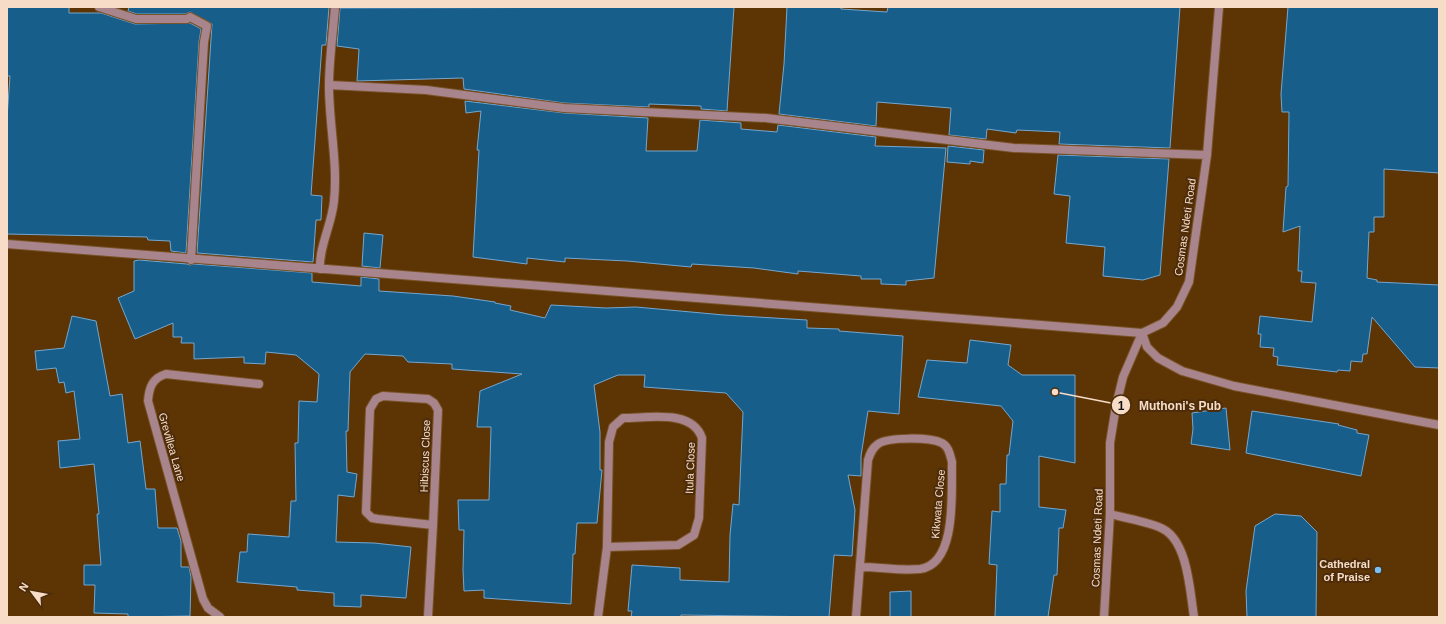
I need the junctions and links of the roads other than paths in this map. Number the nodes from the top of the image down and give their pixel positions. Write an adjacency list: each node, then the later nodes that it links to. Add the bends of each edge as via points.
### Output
1 (99, 7): 7 (street, via 136,19 190,17 207,26)
2 (335, 7): 4 (street)
3 (1219, 7): 5 (street, Cosmas Ndeti Road)
4 (329, 85): 5 (street, via 426,90 564,108 766,118 1014,148); 8 (street, via 334,201 319,258)
5 (1207, 155): 9 (street, Cosmas Ndeti Road, via 1189,282 1177,307 1163,323)
6 (7, 244): 7 (street)
7 (191, 260): 8 (street)
8 (320, 269): 9 (street)
9 (1142, 333): 11 (street, via 1147,347 1158,358 1182,371 1234,386); 12 (street, Cosmas Ndeti Road, via 1123,377 1116,406 1110,443)
10 (259, 384): 16 (street, Grevillea Lane, via 166,374 160,376 148,389 148,401 204,599 215,616)
11 (1439, 425)
12 (1110, 514): 20 (street, Cosmas Ndeti Road); 21 (street, via 1163,529 1176,539 1183,554)
13 (433, 525): 13 (street, Hibiscus Close, via 438,410 428,399 383,396 376,399 370,409 366,512 372,518); 17 (street, Hibiscus Close)
14 (608, 547): 14 (street, Itula Close, via 678,545 694,535 699,518 702,438 693,424 680,418 623,418 614,427 609,442); 18 (street, Itula Close)
15 (861, 566): 15 (street, Kikwata Close, via 920,569 936,561 942,553 949,531 952,462 949,451 943,444 925,439 886,441 872,450 868,460); 19 (street, Kikwata Close)
16 (220, 617)
17 (428, 617)
18 (598, 617)
19 (856, 617)
20 (1104, 617)
21 (1194, 617)

